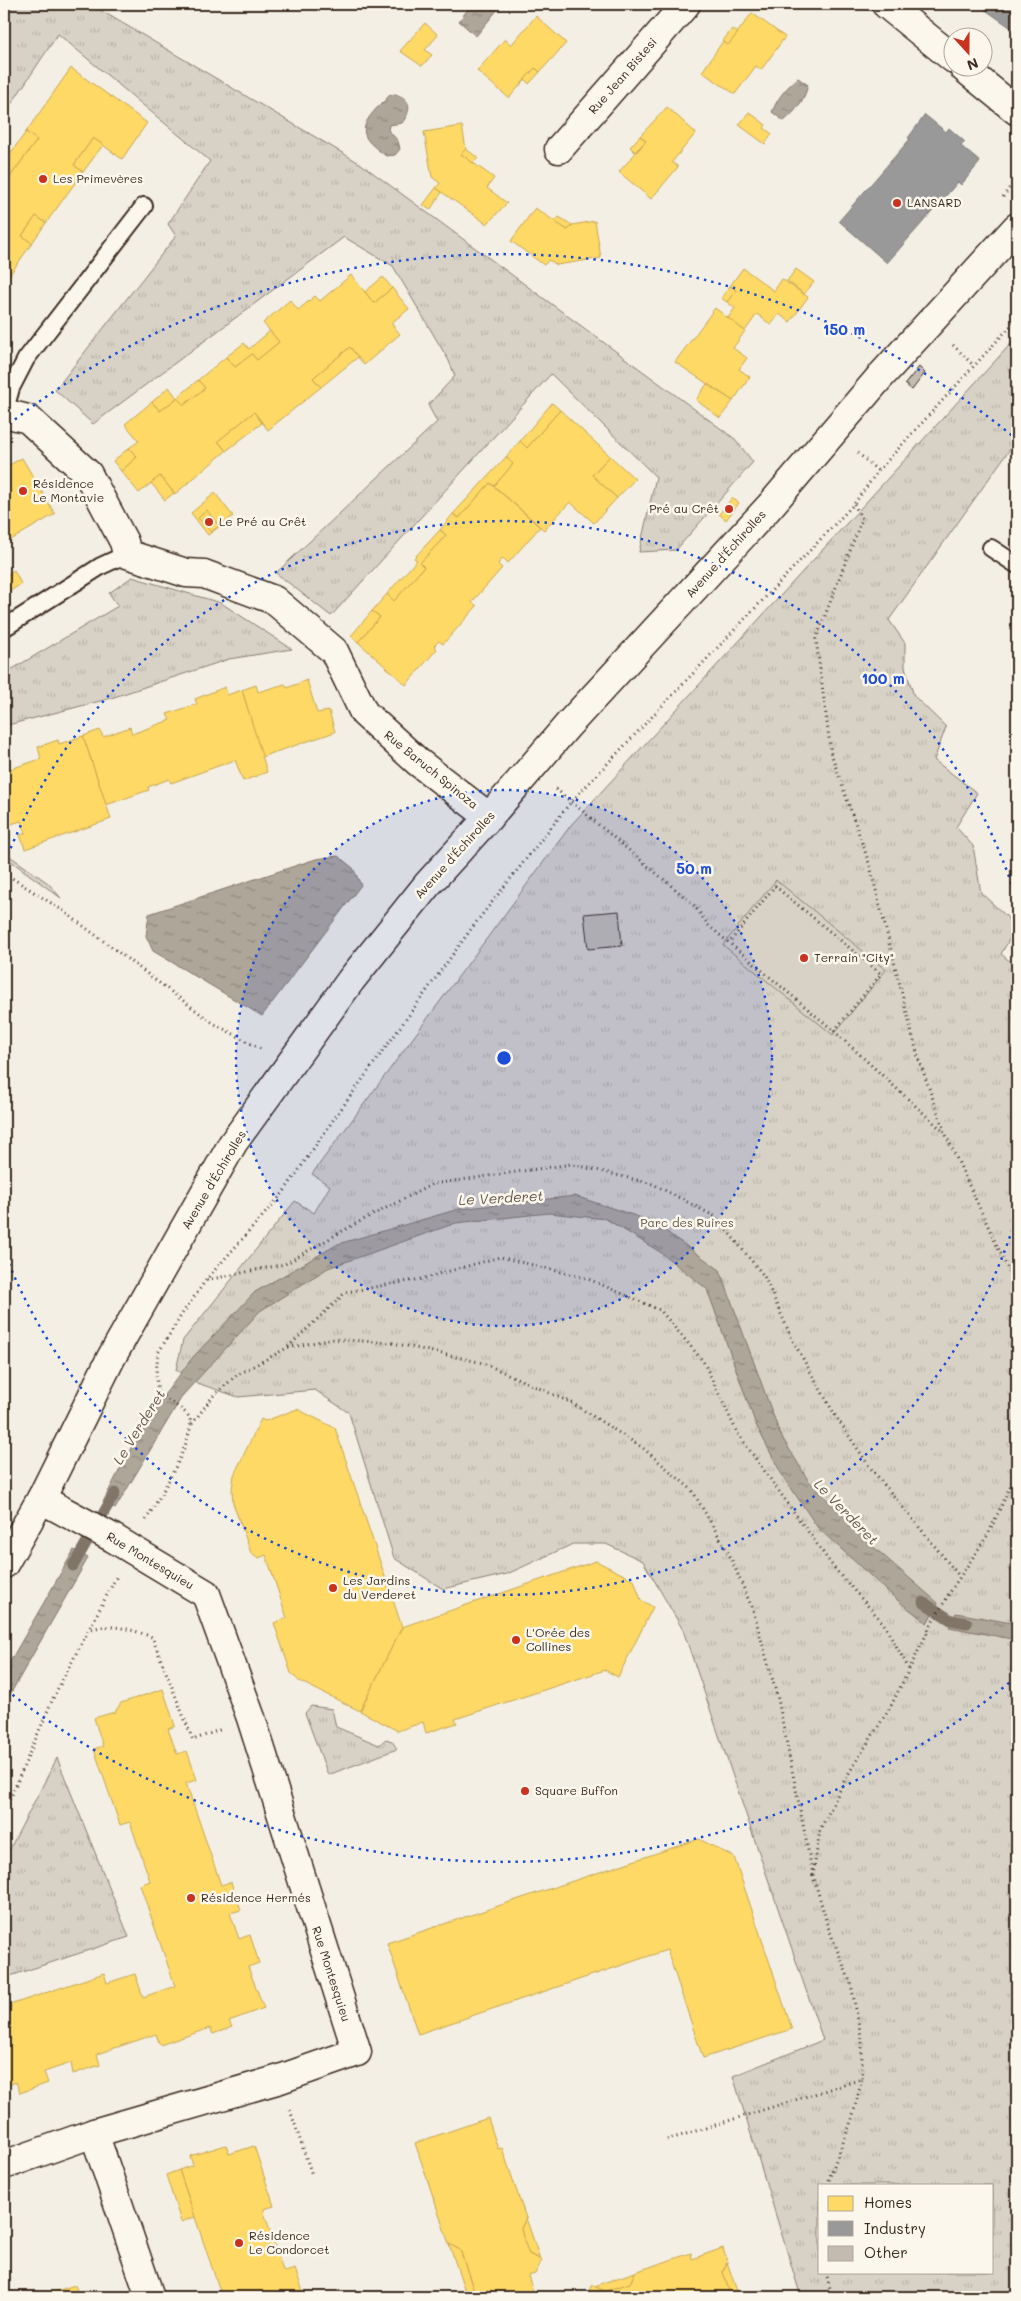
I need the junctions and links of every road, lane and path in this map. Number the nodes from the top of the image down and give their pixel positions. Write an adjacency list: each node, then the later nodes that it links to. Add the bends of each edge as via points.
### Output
1 (686, 4): 6 (street, Rue Jean Bistesi)
2 (886, 4): 3 (street)
3 (944, 51)
4 (976, 78): 5 (street)
5 (1017, 111)
6 (559, 149)
7 (1017, 169): 8 (path, via 1017,177)
8 (1002, 198)
9 (144, 206): 12 (lane, via 26,359 11,388)
10 (1017, 226): 19 (street, Avenue d'Échirolles, via 880,377 764,513 568,725)
11 (1017, 319): 13 (path, via 878,471)
12 (4, 413): 15 (street, via 28,419 88,474 124,542)
13 (854, 504): 24 (path, via 862,519 816,639 830,753 870,866 918,1057); 25 (path, via 571,802 474,925 283,1193)
14 (991, 548): 16 (lane)
15 (127, 554): 17 (lane, via 101,566); 19 (street, Rue Baruch Spinoza, via 186,573 204,574 274,600 334,651 364,713 418,762)
16 (1017, 565)
17 (4, 628)
18 (580, 811): 21 (path, via 693,904 709,926)
19 (489, 817): 23 (street, Avenue d'Échirolles, via 405,911)
20 (4, 873): 23 (path, via 62,910 213,1023)
21 (729, 943): 22 (path); 22 (path, via 775,886 881,974)
22 (834, 1031): 24 (path)
23 (290, 1066): 30 (street, Avenue d'Échirolles, via 233,1143 111,1358)
24 (945, 1133): 26 (path)
25 (206, 1280): 28 (path, via 158,1353 158,1394 189,1416); 33 (path, via 285,1264 432,1184 572,1164 653,1184 716,1217 764,1276 793,1341 834,1415 869,1466)
26 (1017, 1289)
27 (287, 1348): 28 (path, via 237,1375 213,1396); 37 (path, via 346,1292 421,1280 500,1257 586,1278 660,1310 703,1361 738,1434 834,1568 884,1624); 40 (path, via 331,1339 393,1343 483,1363 572,1403 643,1448 692,1490 729,1554 753,1610 778,1699)
28 (192, 1425): 31 (path, via 181,1456)
29 (1017, 1471): 33 (path, via 989,1532)
30 (41, 1499): 31 (street, Rue Montesquieu); 32 (street, Avenue d'Échirolles)
31 (122, 1543): 34 (path); 38 (street, Rue Montesquieu, via 206,1594)
32 (4, 1564)
33 (960, 1577): 35 (path)
34 (91, 1629): 38 (path, via 100,1626 131,1630 152,1637 193,1740); 39 (path, via 54,1696)
35 (929, 1629): 36 (path); 37 (path)
36 (927, 1633)
37 (910, 1669): 40 (path, via 847,1776 820,1830)
38 (250, 1718): 42 (street, Rue Montesquieu, via 357,2052)
39 (4, 1813)
40 (813, 1875): 41 (path, via 828,1927 851,1984 862,2041)
41 (862, 2078): 44 (path); 47 (path, via 852,2119)
42 (280, 2079): 43 (street, Rue Montesquieu); 46 (path)
43 (94, 2133): 45 (street, Rue Montesquieu); 49 (street)
44 (667, 2140)
45 (4, 2165)
46 (312, 2175)
47 (828, 2184)
48 (826, 2274): 50 (path)
49 (150, 2297)
50 (832, 2297)

